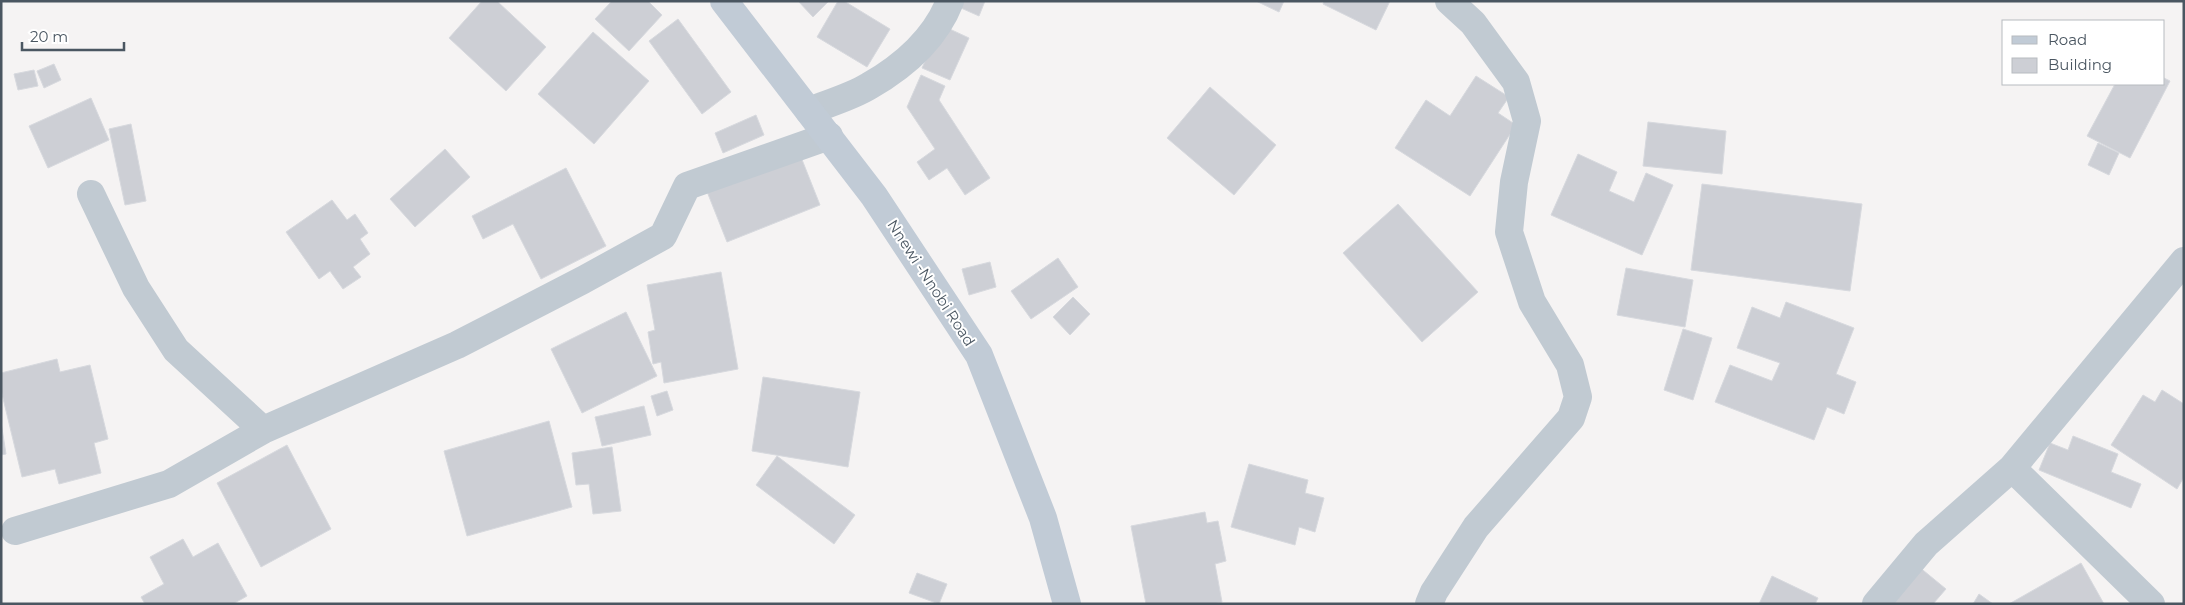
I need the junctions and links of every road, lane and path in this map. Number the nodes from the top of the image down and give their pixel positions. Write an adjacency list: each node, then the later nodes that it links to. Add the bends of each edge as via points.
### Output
1 (724, 1): 4 (main road, Nnewi -Nnobi Road)
2 (950, 1): 4 (street, via 943,19 916,54 869,87)
3 (1450, 1): 12 (street, via 1473,23 1516,82 1527,121 1514,182 1509,232 1532,302 1570,365 1578,397 1571,418 1476,527)
4 (809, 111): 5 (main road, Nnewi -Nnobi Road)
5 (829, 136): 8 (street, via 687,186 663,236 457,345); 11 (main road, Nnewi -Nnobi Road, via 874,196 978,355 1043,518)
6 (91, 194): 8 (street, via 136,288 176,350)
7 (2184, 261): 9 (street)
8 (263, 430): 10 (street, via 169,484)
9 (2012, 468): 13 (street, via 1926,544); 14 (street)
10 (16, 531)
11 (1067, 604)
12 (1429, 604)
13 (1876, 604)
14 (2151, 604)

